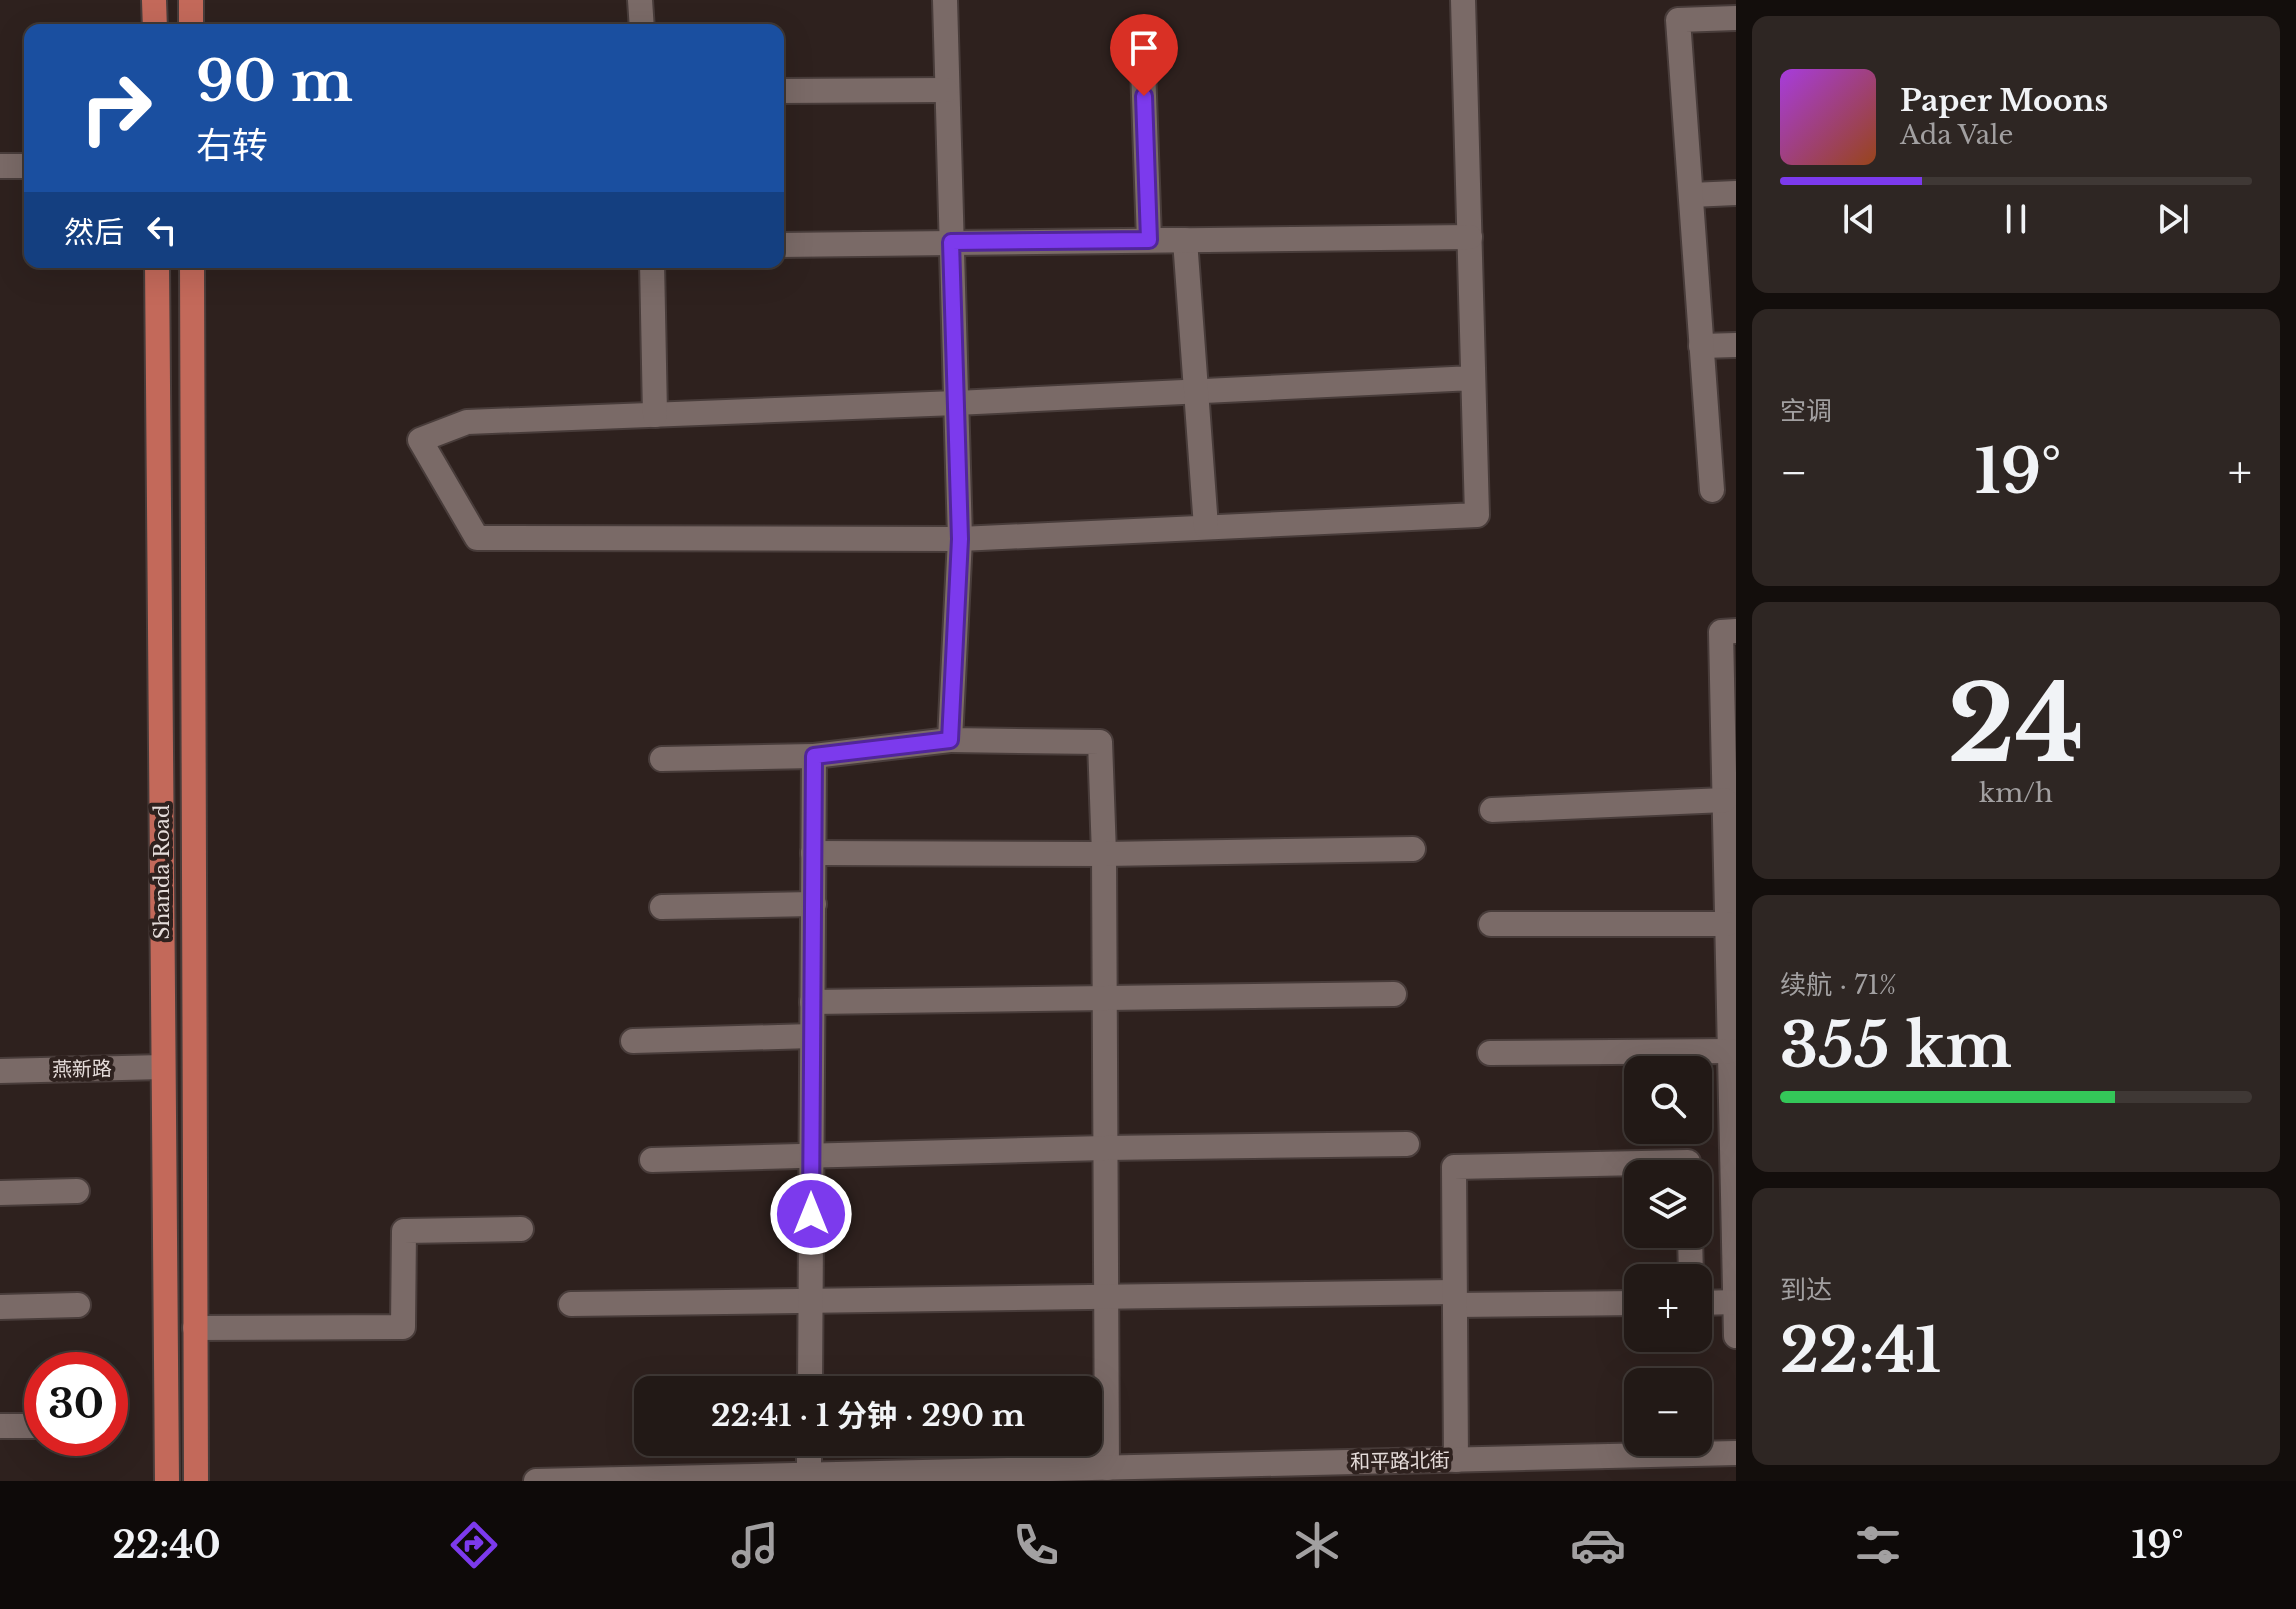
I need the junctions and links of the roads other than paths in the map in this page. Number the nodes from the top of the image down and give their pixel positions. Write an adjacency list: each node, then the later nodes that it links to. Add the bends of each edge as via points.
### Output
1 (154, 0): 7 (main road)
2 (191, 0): 8 (main road)
3 (640, 0): 9 (street)
4 (945, 0): 11 (street)
5 (1463, 0): 17 (street)
6 (1736, 18): 16 (street, via 1678,20)
7 (155, 24)
8 (191, 24)
9 (642, 24)
10 (1143, 67): 18 (street)
11 (946, 90): 12 (street); 20 (street)
12 (784, 91)
13 (0, 166): 14 (street)
14 (24, 166)
15 (1736, 193): 16 (street)
16 (1691, 195): 26 (street)
17 (1470, 237): 19 (street); 27 (street)
18 (1149, 240): 19 (street); 20 (street)
19 (1185, 240): 28 (street)
20 (951, 242): 21 (street); 29 (street)
21 (784, 245)
22 (157, 268): 55 (main road, Shanda Road)
23 (192, 268): 76 (main road, Shanda Road)
24 (652, 268): 30 (street)
25 (1736, 345): 26 (street)
26 (1701, 346): 31 (street)
27 (1473, 378): 28 (street); 32 (street, via 1477,515)
28 (1197, 392): 29 (street); 32 (street)
29 (956, 403): 30 (street); 33 (street)
30 (655, 415): 33 (street, via 467,422 420,440 477,538)
31 (1712, 490)
32 (1206, 527): 33 (street)
33 (960, 539): 35 (street)
34 (1736, 631): 38 (street, via 1721,632)
35 (950, 740): 36 (street); 43 (street, via 1100,742)
36 (814, 756): 37 (street); 42 (street)
37 (662, 759)
38 (1730, 775): 39 (street)
39 (1725, 800): 40 (street); 47 (street)
40 (1492, 810)
41 (1413, 849): 43 (street)
42 (813, 853): 43 (street); 44 (street)
43 (1104, 854): 49 (street)
44 (814, 904): 45 (street); 50 (street)
45 (662, 907)
46 (1491, 924): 47 (street)
47 (1730, 936): 53 (street)
48 (1394, 994): 49 (street)
49 (1105, 998): 50 (street); 59 (street)
50 (812, 1002): 51 (street)
51 (812, 1036): 52 (street); 60 (street)
52 (633, 1041)
53 (1730, 1051): 54 (street); 57 (street)
54 (1490, 1053)
55 (163, 1067): 56 (street, 燕新路); 86 (main road, Shanda Road)
56 (0, 1071)
57 (1734, 1105): 66 (street)
58 (1407, 1144): 59 (street)
59 (1105, 1148): 60 (street); 67 (street)
60 (811, 1157): 61 (street); 69 (street)
61 (652, 1160)
62 (1624, 1163): 68 (street, via 1454,1167)
63 (77, 1191): 64 (street)
64 (0, 1193)
65 (521, 1229): 76 (street, via 404,1231 403,1327)
66 (1735, 1248): 70 (street)
67 (1105, 1295): 68 (street); 69 (street); 84 (street)
68 (1454, 1299): 71 (street); 83 (street)
69 (811, 1301): 73 (street); 78 (street)
70 (1735, 1302): 72 (street); 77 (street)
71 (1624, 1303)
72 (1712, 1303)
73 (571, 1304)
74 (78, 1305): 75 (street)
75 (0, 1307)
76 (195, 1328): 87 (main road, Shanda Road)
77 (1736, 1336)
78 (810, 1376)
79 (0, 1426): 80 (street)
80 (24, 1426)
81 (1736, 1453): 83 (street, 和平路北街)
82 (809, 1456): 85 (street)
83 (1456, 1460): 84 (street, 和平路北街)
84 (1107, 1468): 85 (street, 和平路北街)
85 (809, 1475): 88 (street, 和平路北街)
86 (167, 1481)
87 (196, 1481)
88 (536, 1481)

